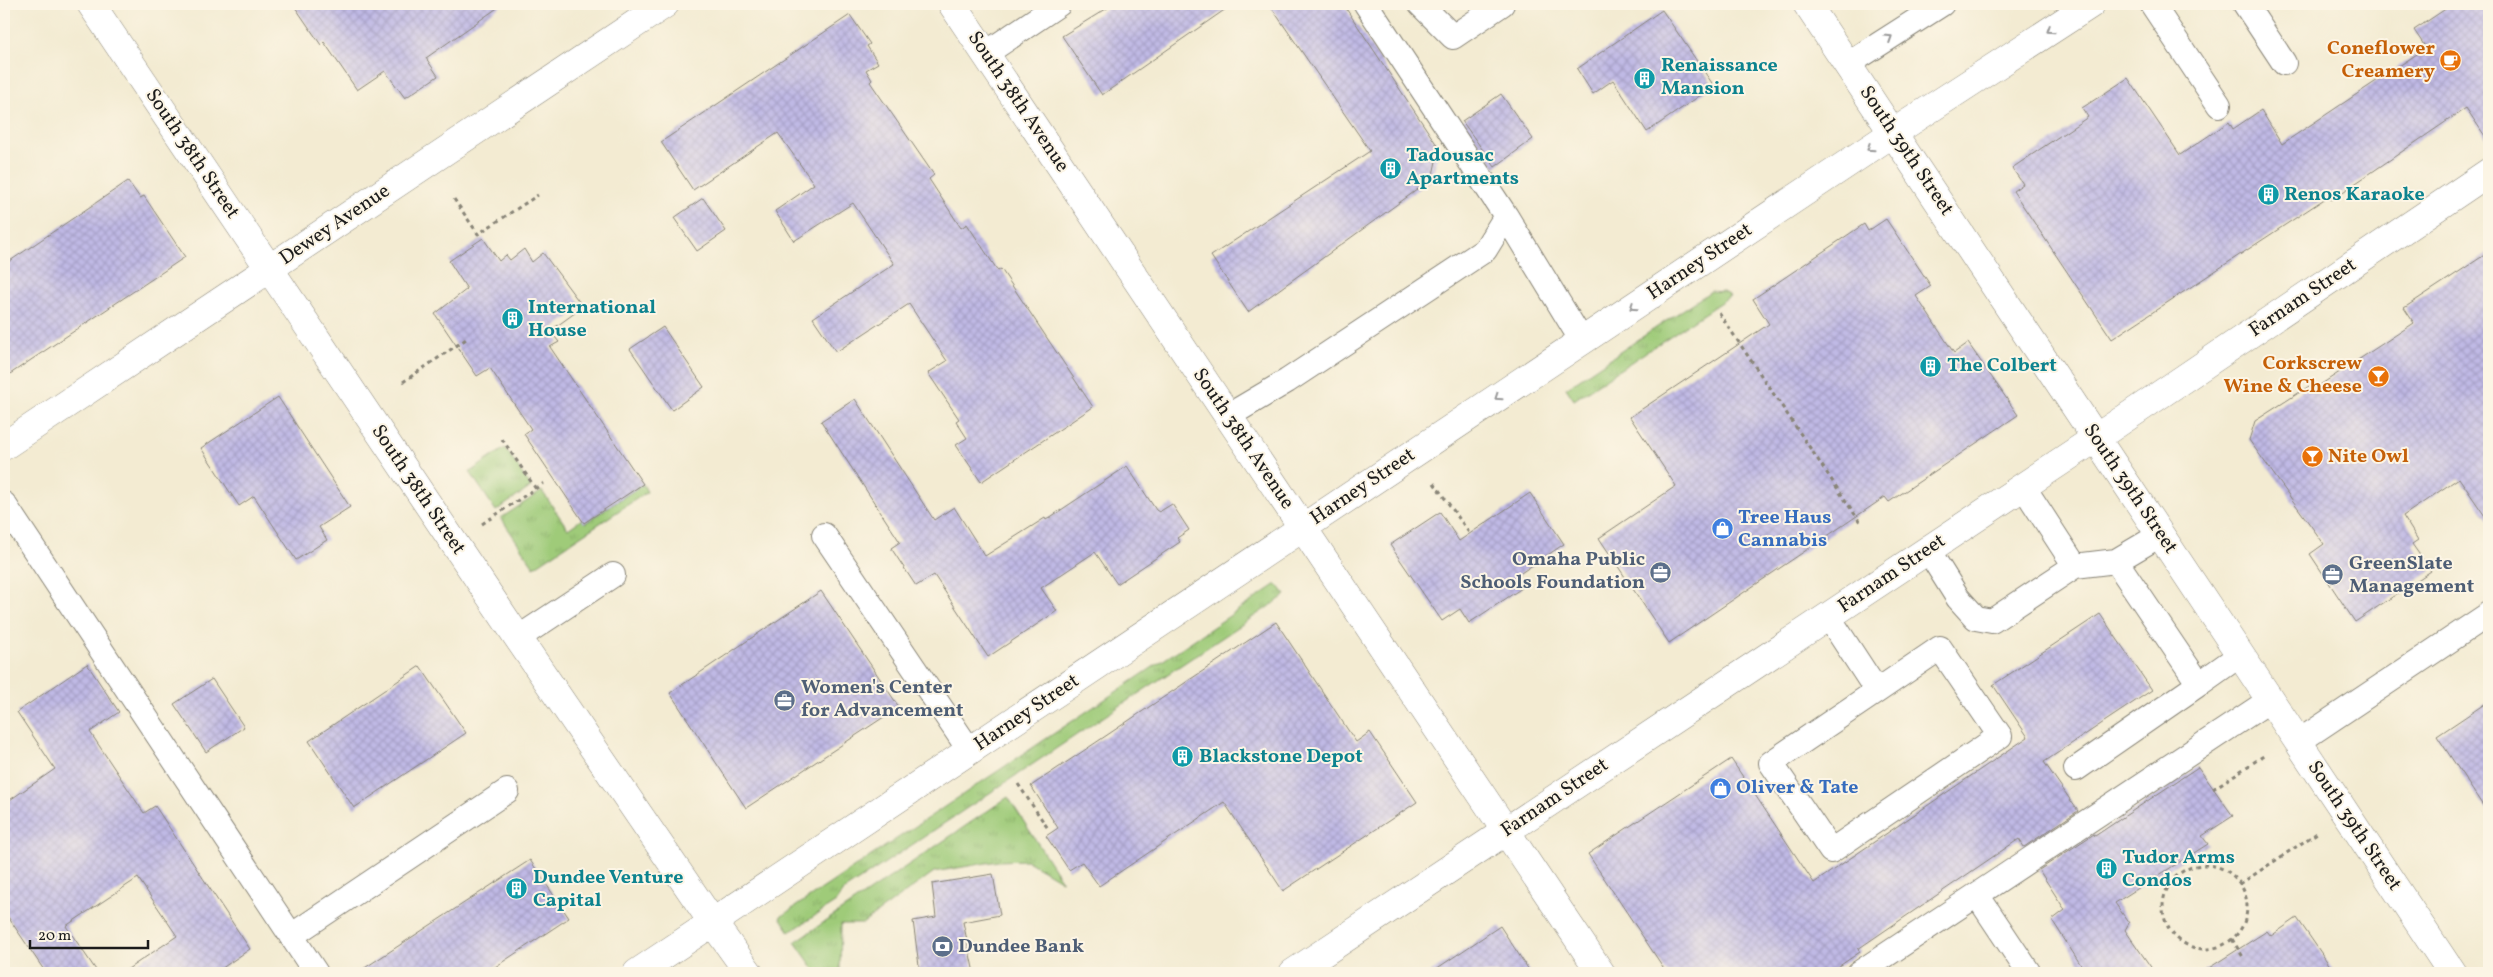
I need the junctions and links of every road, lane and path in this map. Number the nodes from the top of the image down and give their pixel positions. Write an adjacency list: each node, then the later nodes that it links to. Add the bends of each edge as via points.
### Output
1 (92, 4): 22 (street, South 38th Street)
2 (665, 4): 22 (street, Dewey Avenue)
3 (952, 4): 13 (street, South 38th Avenue)
4 (1059, 4): 13 (lane)
5 (1366, 4): 21 (lane)
6 (1420, 4): 7 (lane, via 1453,37)
7 (1502, 4)
8 (1807, 4): 15 (street, South 39th Street)
9 (1942, 4): 15 (lane, one-way to 9)
10 (2091, 4): 17 (street, Harney Street, one-way to 17)
11 (2152, 4): 16 (lane)
12 (2245, 4): 14 (lane)
13 (985, 54): 27 (street, South 38th Avenue)
14 (2284, 63)
15 (1848, 64): 17 (street, South 39th Street)
16 (2219, 105)
17 (1893, 132): 25 (street, Harney Street, one-way to 25); 28 (street, South 39th Street)
18 (2489, 172): 28 (street, Farnam Street)
19 (538, 196): 20 (path, via 478,234)
20 (454, 199)
21 (1506, 216): 25 (lane); 27 (lane, via 1485,250 1288,381)
22 (270, 268): 30 (street, Dewey Avenue); 48 (street, South 38th Street)
23 (1719, 313): 37 (path)
24 (469, 337): 26 (path)
25 (1582, 341): 38 (street, Harney Street, one-way to 38)
26 (403, 382)
27 (1228, 416): 38 (street, South 38th Avenue)
28 (2096, 438): 33 (street, Farnam Street); 41 (street, South 39th Street)
29 (502, 439): 34 (path)
30 (4, 446)
31 (1434, 482): 39 (path)
32 (544, 483): 34 (path)
33 (2023, 486): 42 (street, Farnam Street); 44 (lane)
34 (536, 489): 36 (path)
35 (4, 504): 66 (lane)
36 (479, 525)
37 (1862, 525)
38 (1303, 528): 54 (street, Harney Street); 61 (street, South 38th Avenue)
39 (1470, 534)
40 (824, 535): 54 (lane)
41 (2160, 535): 43 (lane); 49 (street, South 39th Street)
42 (1928, 550): 44 (lane, via 1958,598 1976,618 1992,620); 47 (street, Farnam Street)
43 (2116, 561): 44 (lane); 50 (lane)
44 (2075, 566)
45 (613, 575): 48 (lane)
46 (2489, 614): 53 (lane)
47 (1828, 616): 51 (lane); 61 (street, Farnam Street)
48 (518, 638): 65 (street, South 38th Street)
49 (2240, 655): 50 (lane); 52 (street, South 39th Street)
50 (2199, 684): 56 (lane)
51 (1878, 691): 51 (lane, via 1940,648 2000,736 1831,851 1771,763)
52 (2270, 700): 53 (street, South 39th Street); 64 (lane)
53 (2298, 742): 76 (street, South 39th Street)
54 (970, 751): 65 (street, Harney Street)
55 (2268, 754): 58 (path)
56 (2076, 770)
57 (1018, 784): 60 (path)
58 (2213, 788)
59 (507, 791): 66 (lane)
60 (1049, 830)
61 (1506, 831): 72 (street, Farnam Street); 73 (street, South 38th Avenue)
62 (2318, 832): 63 (path)
63 (2240, 884): 67 (path, via 2247,909 2244,922); 67 (path, via 2220,868 2193,867 2170,882 2162,910 2174,937 2186,945 2214,949)
64 (1977, 895): 74 (lane); 75 (lane)
65 (714, 923): 70 (street, Harney Street); 71 (street, South 38th Street)
66 (291, 936): 69 (lane)
67 (2232, 939): 68 (path)
68 (2243, 957)
69 (316, 973)
70 (638, 973)
71 (749, 973)
72 (1293, 973)
73 (1601, 973)
74 (1859, 973)
75 (2029, 973)
76 (2452, 973)

